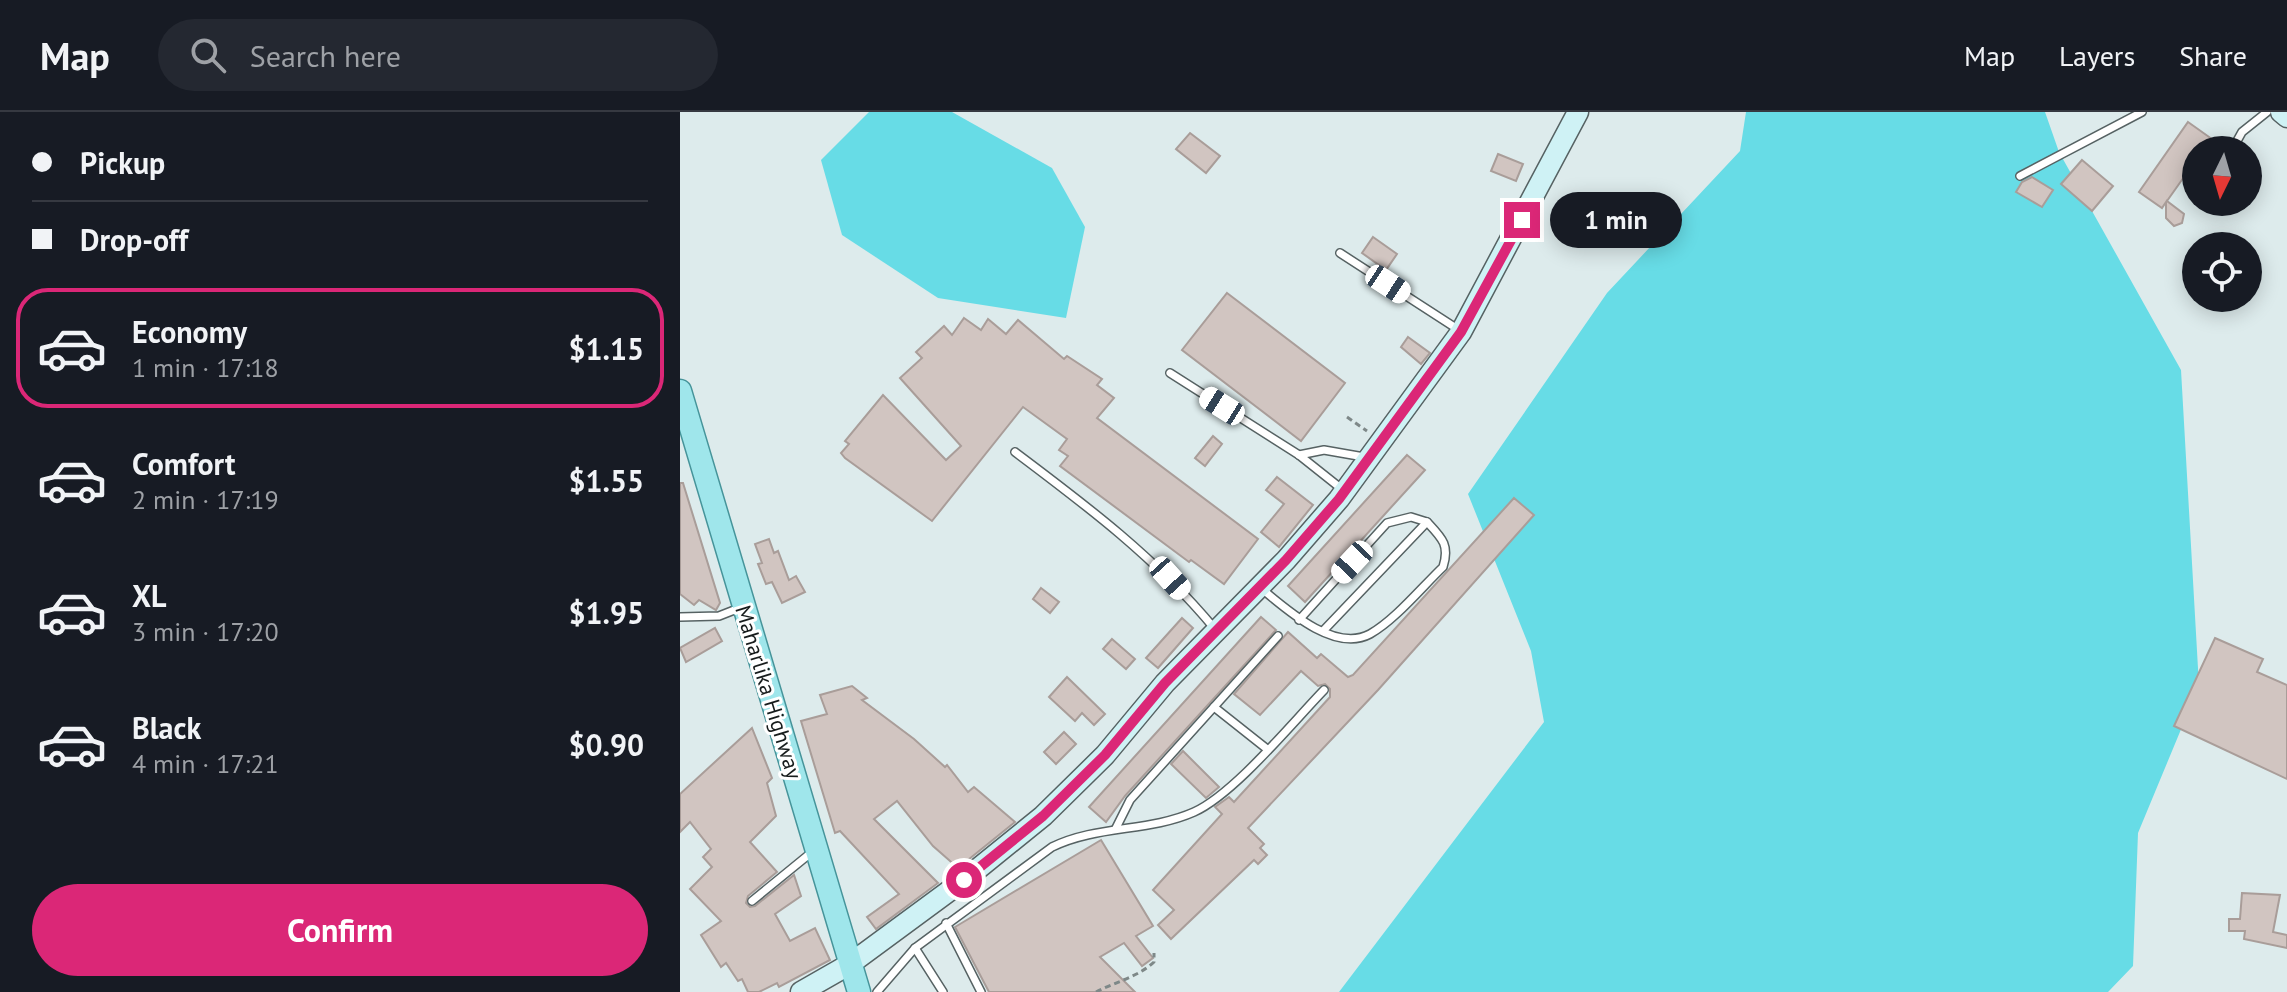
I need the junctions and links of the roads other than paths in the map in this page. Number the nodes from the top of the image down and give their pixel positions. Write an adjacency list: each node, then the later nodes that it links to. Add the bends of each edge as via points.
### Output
1 (1578, 112): 9 (street)
2 (2142, 112): 7 (lane)
3 (2267, 112): 6 (lane)
4 (2281, 112): 5 (street)
5 (2287, 117)
6 (2240, 136)
7 (2020, 176)
8 (1340, 253): 9 (lane)
9 (1461, 332): 14 (street)
10 (1170, 373): 13 (lane)
11 (680, 395): 18 (main road, Maharlika Highway)
12 (1015, 452): 21 (lane, via 1130,540)
13 (1299, 455): 14 (lane, via 1324,450); 15 (lane)
14 (1368, 459): 15 (street)
15 (1344, 491): 17 (street)
16 (1427, 522): 20 (lane, via 1411,517 1387,523); 22 (lane); 22 (lane, via 1445,541 1443,567 1369,635 1348,638)
17 (1258, 586): 20 (lane); 21 (street)
18 (744, 607): 19 (lane, via 719,616); 28 (main road, Maharlika Highway)
19 (680, 617)
20 (1299, 620): 22 (lane)
21 (1216, 630): 32 (street, via 1043,816)
22 (1323, 631)
23 (1278, 636): 25 (lane)
24 (1324, 690): 26 (lane)
25 (1214, 707): 26 (lane); 27 (lane, via 1130,800)
26 (1267, 749): 27 (lane, via 1217,800 1192,813)
27 (1116, 828): 30 (lane, via 1074,836 1052,847)
28 (816, 849): 29 (lane); 32 (main road, Maharlika Highway)
29 (752, 901)
30 (946, 923): 31 (lane); 37 (lane)
31 (915, 948): 35 (lane); 36 (lane)
32 (850, 964): 33 (street); 34 (main road, Maharlika Highway)
33 (801, 992)
34 (859, 992)
35 (877, 992)
36 (943, 992)
37 (981, 992)

